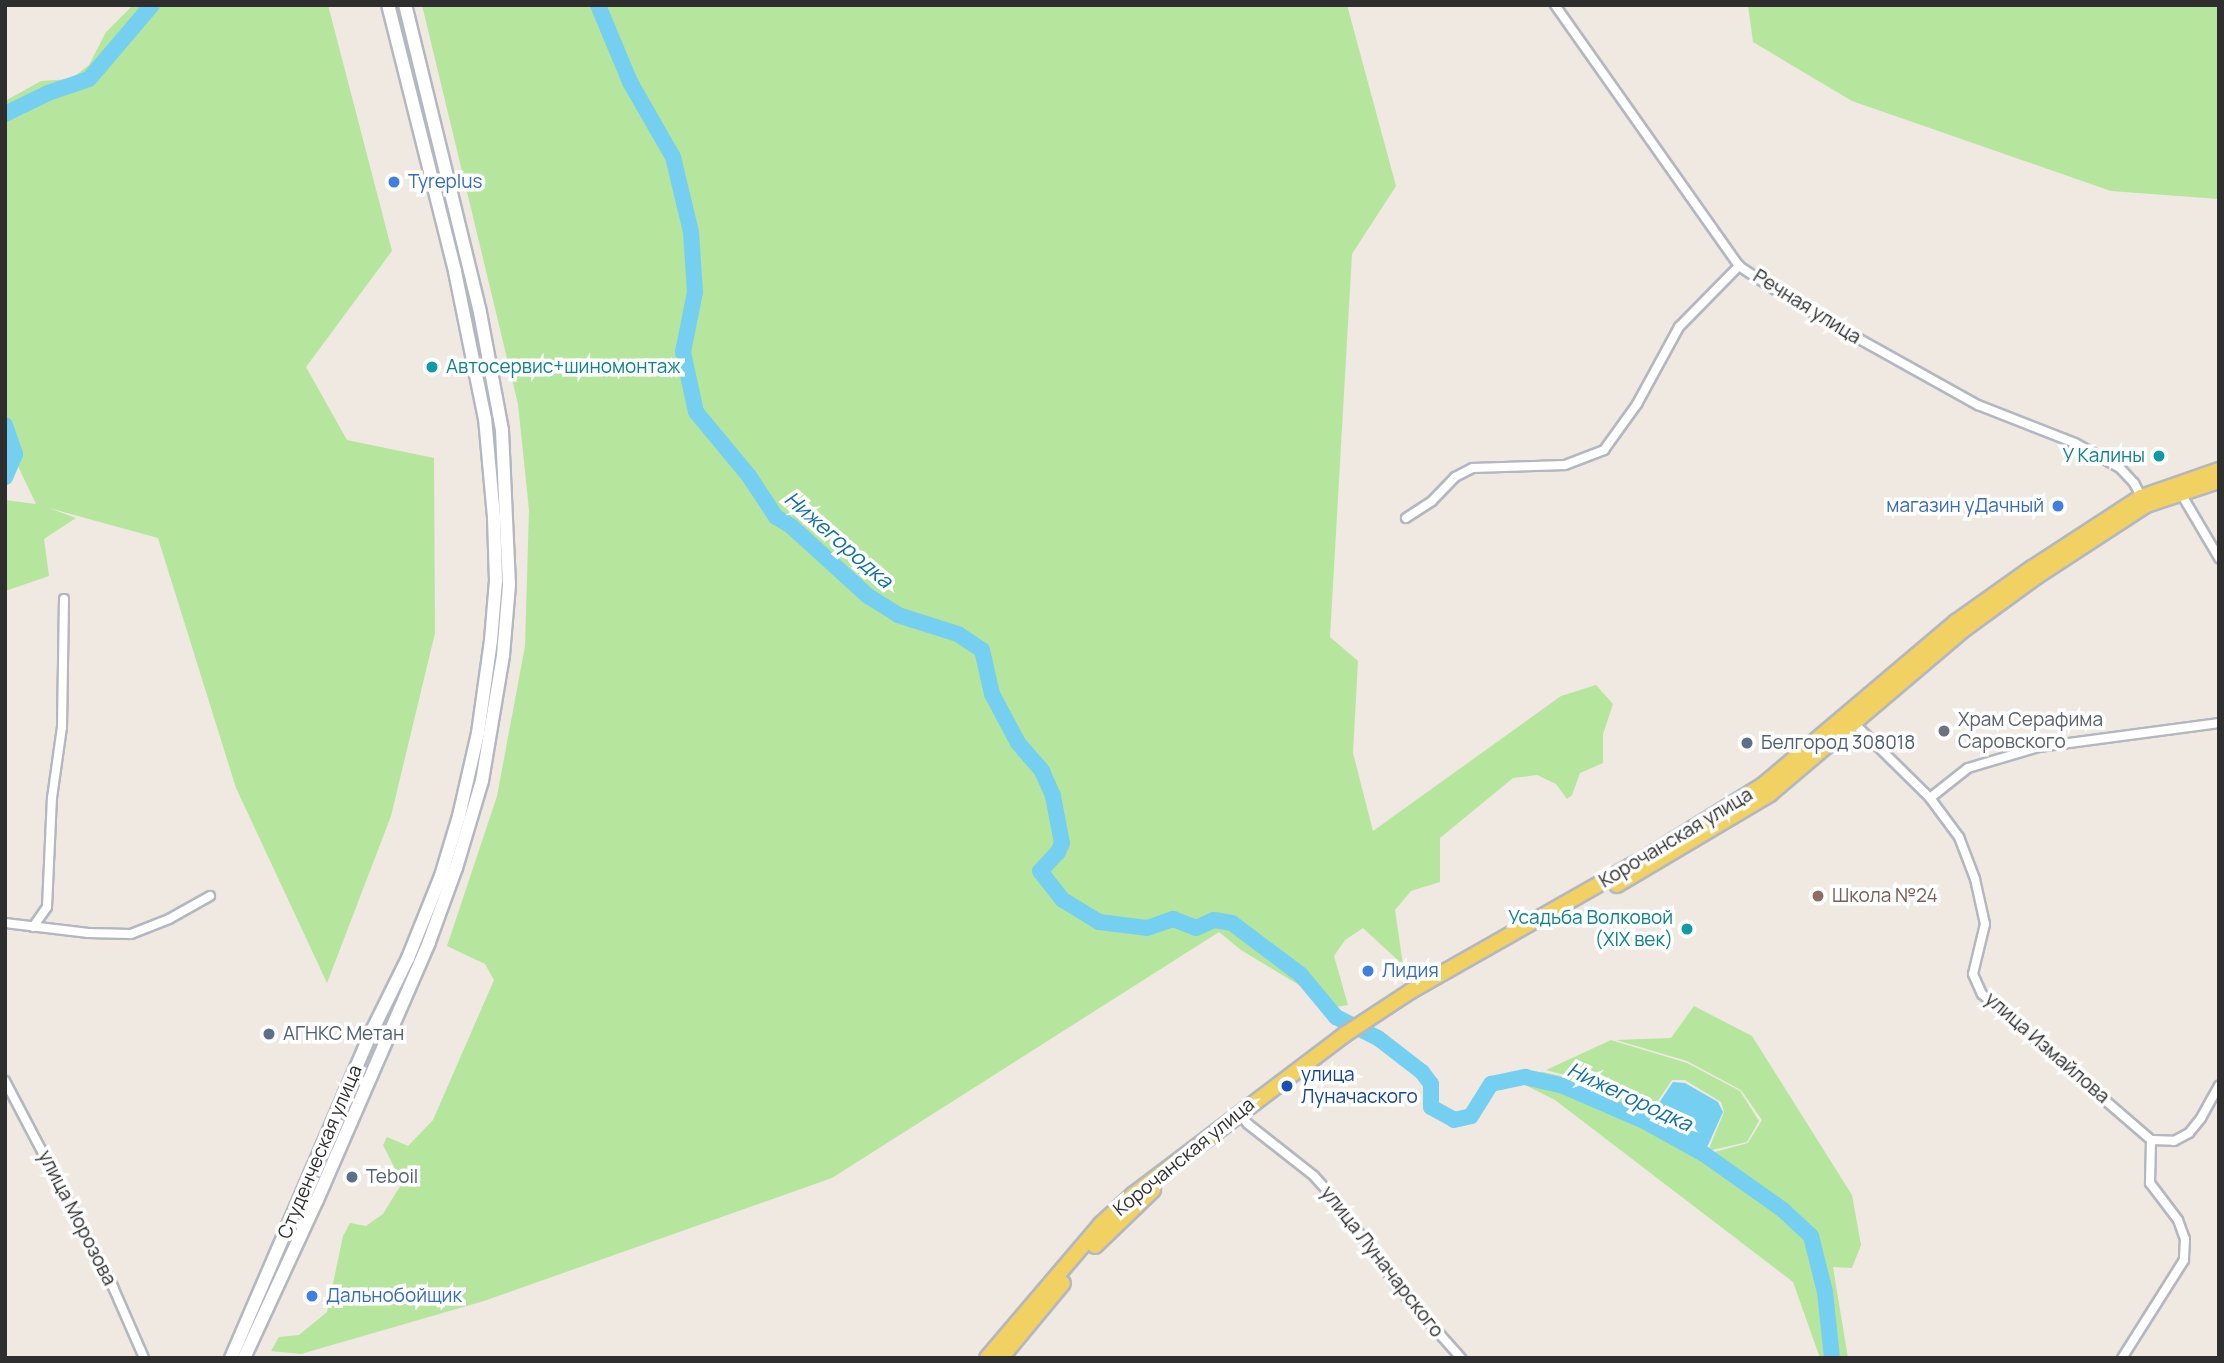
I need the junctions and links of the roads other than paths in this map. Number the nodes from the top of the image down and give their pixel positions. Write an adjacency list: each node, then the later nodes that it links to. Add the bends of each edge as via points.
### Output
1 (388, 5): 23 (main road, Студенческая улица, via 455,271 485,419 496,581 491,640 478,733 441,876)
2 (405, 5): 24 (main road, Студенческая улица, via 480,312 502,430 509,585 503,655 482,780 429,942)
3 (1555, 5): 4 (street, Речная улица)
4 (1740, 266): 8 (street, Речная улица, via 1978,405 2075,443 2120,468); 9 (street, via 1679,327 1637,404 1604,450 1565,465 1473,468)
5 (2219, 470): 7 (main road, Корочанская улица)
6 (2219, 481): 7 (main road, Корочанская улица)
7 (2178, 488): 8 (main road, Корочанская улица); 10 (street)
8 (2144, 501): 12 (main road, Корочанская улица, via 1976,620)
9 (1406, 517)
10 (2219, 558)
11 (64, 599): 17 (street, via 62,727 52,798 47,907)
12 (1849, 718): 14 (street, улица Измайлова); 20 (main road, Корочанская улица, via 1770,794 1371,1022)
13 (2219, 723): 14 (street, via 2039,747 1968,768)
14 (1930, 798): 21 (street, улица Измайлова, via 1959,837 1975,879 1985,924 1973,974 1982,995)
15 (210, 896): 17 (street, via 131,934)
16 (5, 923): 17 (street)
17 (33, 927)
18 (5, 1081): 22 (street, улица Морозова, via 113,1287)
19 (2219, 1086): 21 (street, via 2189,1133 2174,1142)
20 (1241, 1116): 25 (main road, Корочанская улица, via 1163,1169 1100,1225); 26 (main road, Корочанская улица, via 1106,1233); 27 (street, улица Луначарского, via 1322,1185 1396,1285)
21 (2151, 1140): 28 (street, via 2150,1183 2178,1220 2185,1239 2183,1260)
22 (144, 1358)
23 (231, 1358)
24 (244, 1358)
25 (987, 1358)
26 (1001, 1358)
27 (1461, 1358)
28 (2122, 1358)

